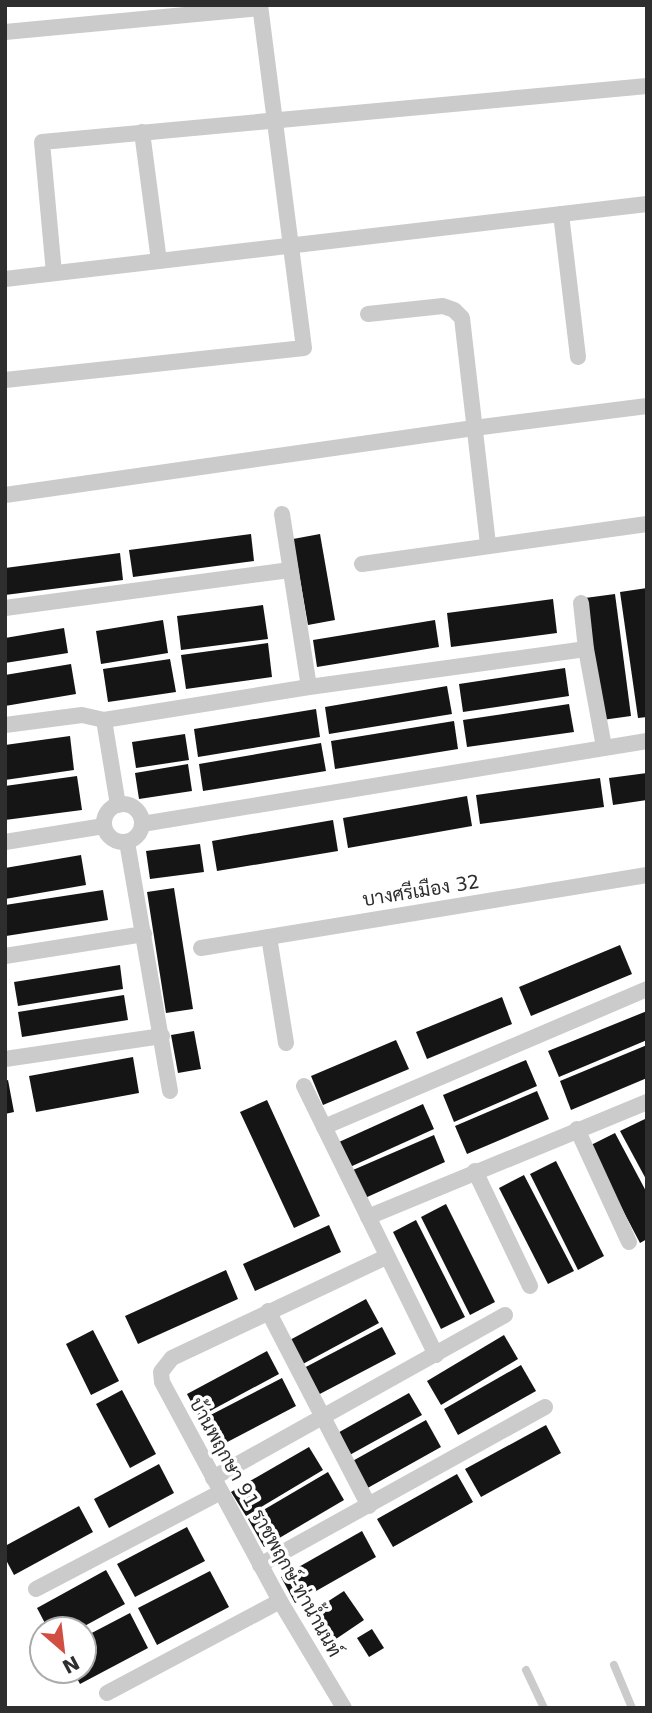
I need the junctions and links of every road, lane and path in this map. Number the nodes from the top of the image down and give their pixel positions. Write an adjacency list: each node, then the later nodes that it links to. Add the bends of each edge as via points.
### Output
1 (260, 7): 2 (street); 4 (street)
2 (5, 32)
3 (647, 86): 4 (street)
4 (274, 120): 5 (street); 8 (street)
5 (142, 132): 9 (street); 10 (street, via 42,142)
6 (647, 204): 7 (street)
7 (561, 214): 8 (street); 13 (street)
8 (290, 246): 9 (street); 14 (street, via 304,348)
9 (159, 261): 10 (street)
10 (54, 273): 11 (street)
11 (5, 279)
12 (368, 314): 16 (street, via 443,306 462,318)
13 (578, 357)
14 (5, 380)
15 (647, 406): 16 (street)
16 (474, 428): 17 (street); 20 (street)
17 (5, 495)
18 (282, 514): 22 (street)
19 (647, 524): 20 (street)
20 (488, 544): 21 (street)
21 (362, 564)
22 (290, 570): 24 (street); 26 (street)
23 (581, 603): 25 (street)
24 (5, 608)
25 (586, 649): 26 (street); 30 (street)
26 (309, 687): 27 (street)
27 (104, 720): 28 (street, via 82,715); 31 (street)
28 (5, 725)
29 (647, 741): 30 (street)
30 (604, 747): 32 (street)
31 (118, 805): 32 (street, via 137,810); 33 (street, via 108,811)
32 (142, 824): 35 (street, via 138,835)
33 (104, 826): 34 (street); 35 (street, via 109,837)
34 (5, 842)
35 (127, 842): 37 (street)
36 (647, 875): 38 (street, บางศรีเมือง 32)
37 (144, 934): 40 (street); 42 (street)
38 (269, 937): 39 (street, บางศรีเมือง 32); 43 (street)
39 (201, 948)
40 (5, 957)
41 (647, 989): 48 (street)
42 (162, 1036): 44 (street); 46 (street)
43 (286, 1043)
44 (5, 1059)
45 (304, 1086): 48 (street)
46 (170, 1091)
47 (647, 1102): 49 (street)
48 (324, 1127): 51 (street)
49 (577, 1129): 50 (street); 52 (street)
50 (475, 1171): 51 (street); 54 (street)
51 (368, 1217): 53 (street)
52 (629, 1242)
53 (386, 1257): 55 (street); 57 (street)
54 (530, 1286)
55 (268, 1311): 59 (street); 60 (street, บ้านพฤกษา 91 ราชพฤกษ์-ท่าน้ำนนท์, via 164,1365 162,1382)
56 (505, 1315): 57 (street)
57 (436, 1355): 59 (street)
58 (545, 1407): 61 (street)
59 (322, 1417): 60 (street); 61 (street)
60 (217, 1485): 62 (street, บ้านพฤกษา 91 ราชพฤกษ์-ท่าน้ำนนท์); 63 (street)
61 (369, 1506): 62 (street)
62 (260, 1565): 64 (street, บ้านพฤกษา 91 ราชพฤกษ์-ท่าน้ำนนท์)
63 (36, 1589)
64 (280, 1601): 67 (street); 68 (street, บ้านพฤกษา 91 ราชพฤกษ์-ท่าน้ำนนท์)
65 (614, 1665): 70 (lane)
66 (526, 1670): 69 (lane)
67 (107, 1693)
68 (344, 1708)
69 (544, 1708)
70 (632, 1708)

